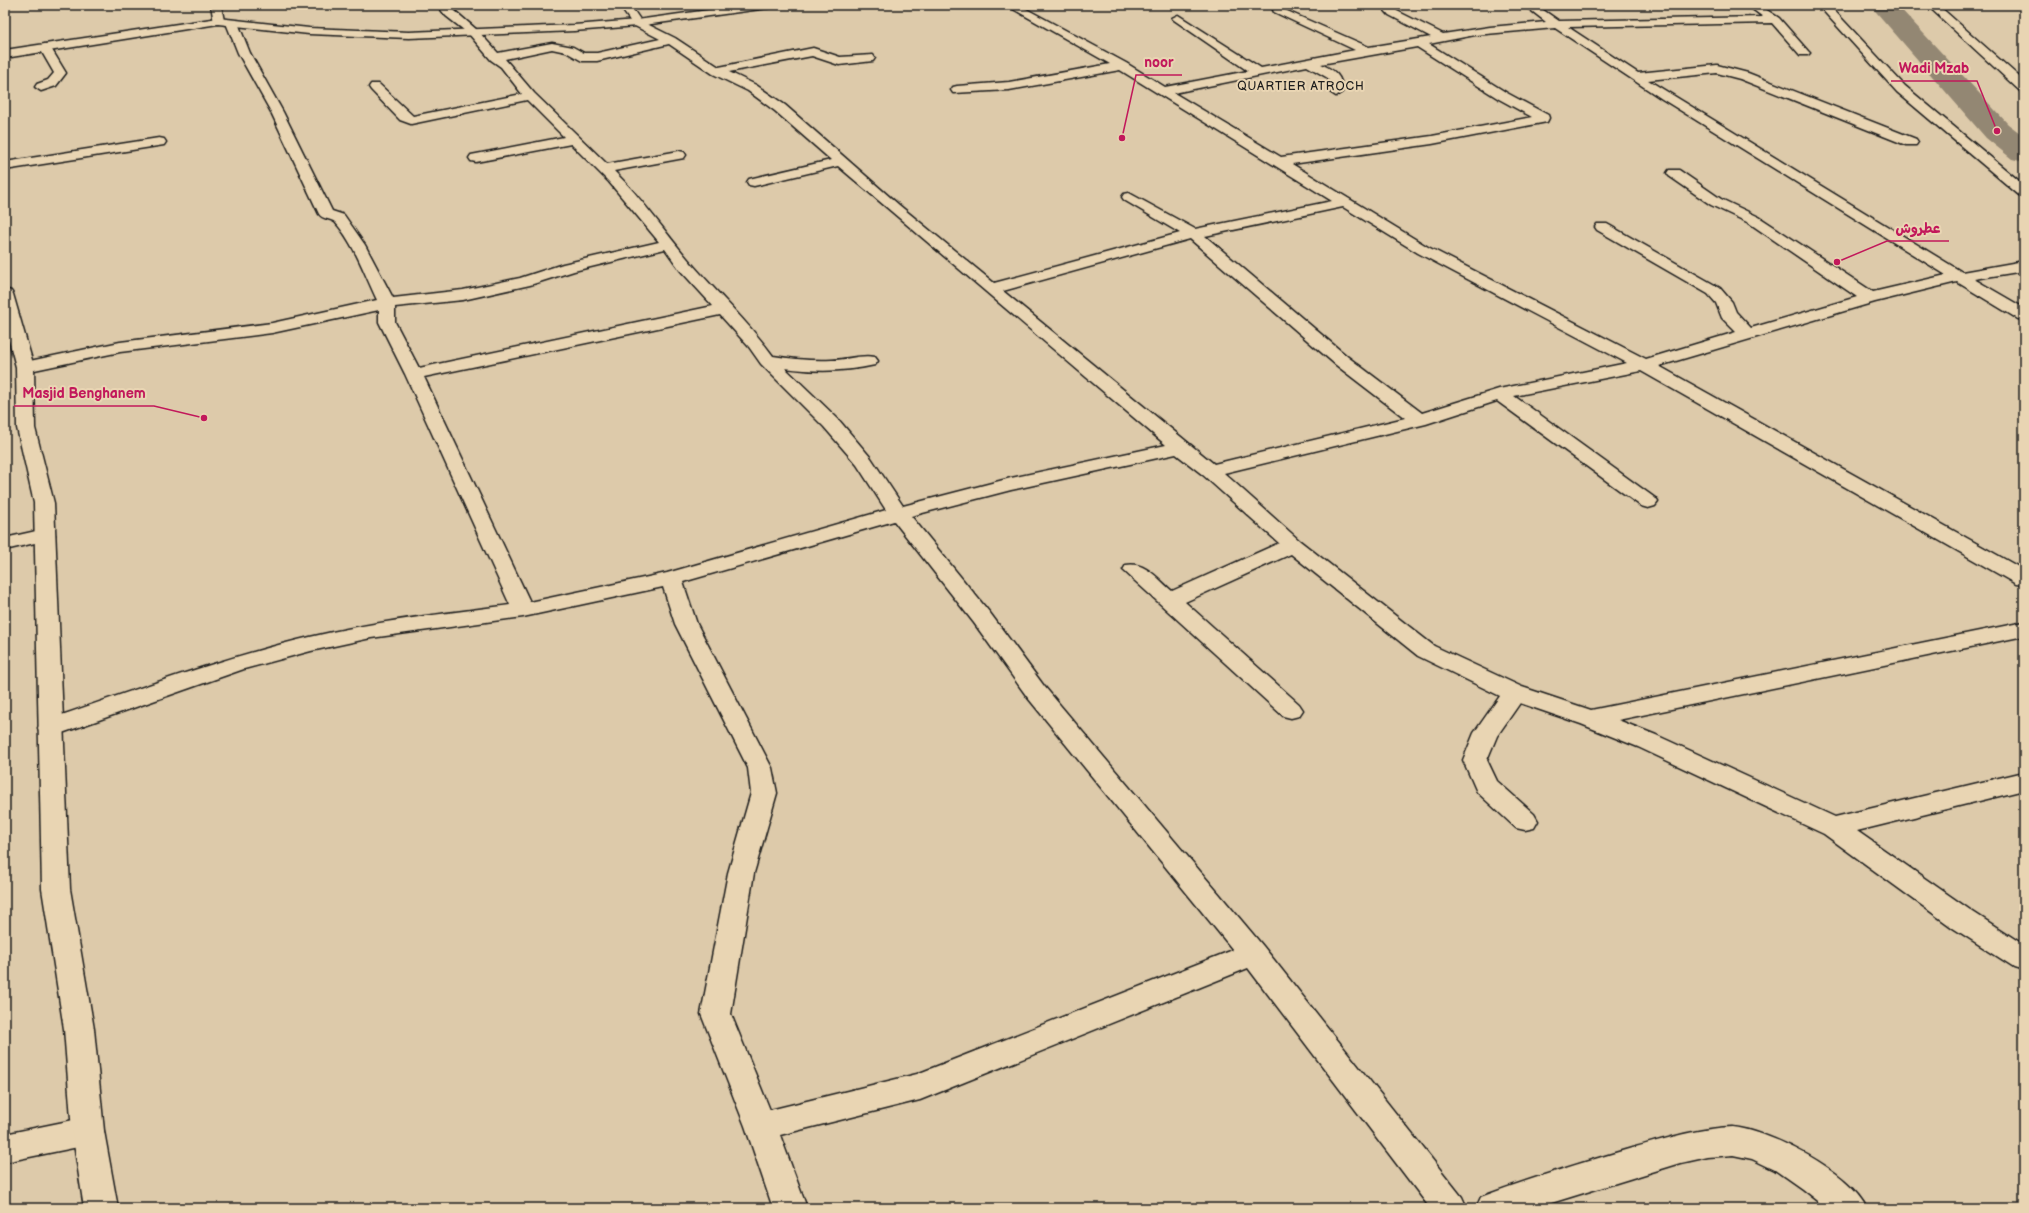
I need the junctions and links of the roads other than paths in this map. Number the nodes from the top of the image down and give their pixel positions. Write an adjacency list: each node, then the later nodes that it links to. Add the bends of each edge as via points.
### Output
1 (216, 5): 14 (street)
2 (442, 5): 17 (street)
3 (624, 5): 15 (street)
4 (768, 5): 15 (street)
5 (1011, 5): 28 (street)
6 (1385, 5): 18 (street, via 1393,13)
7 (1529, 5): 16 (street)
8 (1752, 5): 13 (street)
9 (1823, 5): 50 (street, via 1901,90)
10 (1932, 5): 34 (street)
11 (1278, 10): 22 (street)
12 (1178, 18): 30 (street)
13 (1775, 20): 16 (street); 23 (street)
14 (225, 22): 17 (street, via 308,31 371,34); 21 (street); 61 (street, via 277,112 326,214 339,218 360,248)
15 (637, 23): 17 (street); 19 (street)
16 (1557, 25): 18 (street, via 1490,30); 31 (street)
17 (473, 32): 25 (street)
18 (1442, 38): 20 (street)
19 (671, 40): 25 (street, via 597,57 582,57 569,49 552,46); 29 (street)
20 (1419, 43): 22 (street); 45 (street, via 1503,96 1537,113 1542,120 1432,140)
21 (45, 47): 24 (street); 32 (street, via 60,73 52,83)
22 (1367, 50): 27 (street)
23 (1804, 53)
24 (5, 54)
25 (495, 57): 38 (street, via 505,64)
26 (869, 58): 29 (street, via 838,62 813,52)
27 (1308, 62): 30 (street); 37 (street, via 1334,76)
28 (1122, 66): 35 (street, via 1010,91); 36 (street)
29 (717, 71): 44 (street, via 752,88 780,108)
30 (1258, 72): 36 (street)
31 (1637, 77): 41 (street, via 1706,69 1726,70); 57 (street)
32 (42, 87)
33 (375, 87): 38 (street, via 411,120)
34 (2024, 88)
35 (957, 90)
36 (1163, 91): 45 (street)
37 (1336, 92)
38 (530, 96): 39 (street)
39 (574, 139): 43 (street); 47 (street)
40 (159, 142): 46 (street)
41 (1911, 142)
42 (678, 155): 47 (street)
43 (476, 158)
44 (840, 162): 49 (street); 58 (street)
45 (1277, 162): 52 (street)
46 (5, 166)
47 (602, 169): 55 (street, via 614,179)
48 (1674, 173): 60 (street, via 1716,202 1754,220)
49 (754, 182)
50 (2024, 192)
51 (1129, 197): 54 (street)
52 (1347, 202): 54 (street); 67 (street, via 1423,250)
53 (1602, 227): 64 (street, via 1714,291 1724,302 1728,314)
54 (1193, 234): 58 (street); 71 (street, via 1342,361)
55 (669, 244): 61 (street, via 569,267 496,288 438,300); 62 (street)
56 (2024, 266): 57 (street)
57 (1958, 278): 60 (street); 63 (street)
58 (991, 289): 72 (street)
59 (5, 294): 68 (street)
60 (1870, 298): 64 (street)
61 (387, 304): 68 (street, via 272,328 120,347); 69 (street, via 387,322)
62 (724, 309): 65 (street); 69 (street)
63 (2024, 315)
64 (1747, 334): 67 (street)
65 (767, 360): 66 (street, via 815,367); 75 (street, via 831,423 864,462)
66 (869, 360)
67 (1644, 365): 70 (street); 81 (street)
68 (25, 367): 76 (street, via 26,428 44,503)
69 (414, 374): 83 (street)
70 (1500, 394): 71 (street); 74 (street)
71 (1419, 420): 73 (street)
72 (1180, 448): 73 (street); 75 (street, via 1011,484)
73 (1210, 471): 78 (street)
74 (1648, 502)
75 (898, 513): 80 (street); 92 (street, via 982,618 1036,692)
76 (46, 535): 77 (street); 88 (street)
77 (5, 544)
78 (1293, 545): 82 (street); 85 (street, via 1426,651)
79 (1134, 570): 82 (street)
80 (671, 579): 83 (street); 94 (street, via 686,624 760,768 764,793 741,873 716,1014)
81 (2024, 579)
82 (1170, 600): 86 (street)
83 (523, 610): 88 (street, via 371,631 310,644 236,664)
84 (2024, 629): 87 (street)
85 (1514, 692): 87 (street); 90 (street, via 1503,712 1486,733 1475,760 1486,786)
86 (1291, 710)
87 (1590, 718): 91 (street, via 1749,787)
88 (50, 728): 95 (street, via 56,889 79,1029)
89 (2024, 781): 91 (street)
90 (1525, 821)
91 (1833, 827): 93 (street, via 1963,920)
92 (1253, 954): 94 (street, via 920,1087); 99 (street)
93 (2024, 959)
94 (761, 1126): 98 (street)
95 (88, 1131): 96 (street); 97 (street)
96 (5, 1148)
97 (101, 1208)
98 (790, 1208)
99 (1450, 1208)
100 (1493, 1208): 101 (street, via 1544,1188 1665,1154 1712,1142 1742,1141 1768,1150 1832,1192)
101 (1850, 1208)

